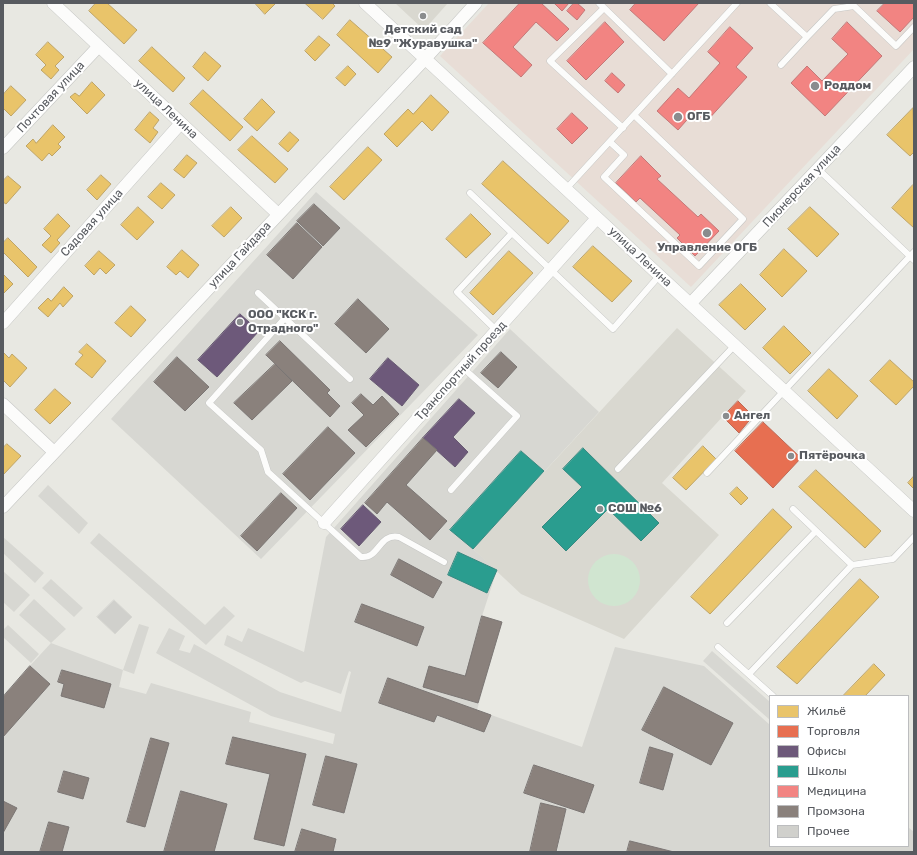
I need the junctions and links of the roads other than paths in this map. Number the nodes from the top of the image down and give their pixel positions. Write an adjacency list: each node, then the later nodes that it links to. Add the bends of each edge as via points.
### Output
1 (53, 3): 11 (street, улица Ленина)
2 (365, 3): 12 (street, улица Ленина)
3 (476, 3): 12 (street, улица Гайдара)
4 (599, 3): 8 (lane)
5 (736, 3): 15 (lane)
6 (770, 3): 10 (lane)
7 (855, 4): 9 (lane, via 896,46); 10 (lane, via 834,9)
8 (604, 8): 15 (lane); 18 (lane, via 550,61)
9 (914, 27)
10 (807, 37): 13 (lane)
11 (99, 46): 17 (street, улица Ленина); 20 (street, Почтовая улица)
12 (425, 59): 22 (street, улица Ленина); 24 (street, улица Гайдара)
13 (781, 65)
14 (914, 67): 21 (street, Пионерская улица)
15 (672, 74): 16 (lane)
16 (635, 116): 18 (lane); 19 (lane, via 743,219 699,266 604,177 624,155)
17 (181, 123): 24 (street, улица Ленина); 33 (street, Садовая улица)
18 (623, 128): 19 (lane)
19 (610, 142): 22 (lane)
20 (3, 148)
21 (818, 169): 27 (lane); 31 (street, Пионерская улица)
22 (566, 189): 25 (street, улица Ленина)
23 (470, 193): 26 (lane)
24 (278, 214): 40 (street, улица Гайдара)
25 (597, 218): 28 (street, Транспортный проезд); 29 (street, улица Ленина)
26 (512, 233): 28 (lane); 34 (lane, via 457,292)
27 (913, 256): 38 (lane)
28 (551, 270): 29 (lane, via 613,328); 34 (street, Транспортный проезд)
29 (659, 276): 31 (street, улица Ленина)
30 (258, 293): 32 (lane)
31 (690, 304): 35 (street, улица Ленина)
32 (285, 318): 37 (lane); 47 (lane, via 209,403 261,450 268,472)
33 (3, 323)
34 (497, 331): 36 (street, Транспортный проезд)
35 (735, 345): 38 (street, улица Ленина); 41 (lane)
36 (463, 368): 43 (lane, via 517,416); 47 (street, Транспортный проезд)
37 (350, 379)
38 (783, 390): 42 (lane); 46 (street, улица Ленина)
39 (3, 404): 40 (street)
40 (54, 452): 44 (street, улица Гайдара)
41 (618, 469)
42 (707, 473)
43 (451, 490)
44 (3, 507)
45 (793, 509): 48 (lane)
46 (914, 511)
47 (324, 523): 50 (lane, via 361,557 367,558 373,554 386,538 392,536 399,537)
48 (816, 531): 51 (lane); 52 (lane)
49 (914, 537): 51 (lane, via 893,559)
50 (444, 562)
51 (852, 565): 54 (lane)
52 (727, 623)
53 (718, 647): 54 (lane)
54 (748, 674): 55 (lane)
55 (772, 695)

